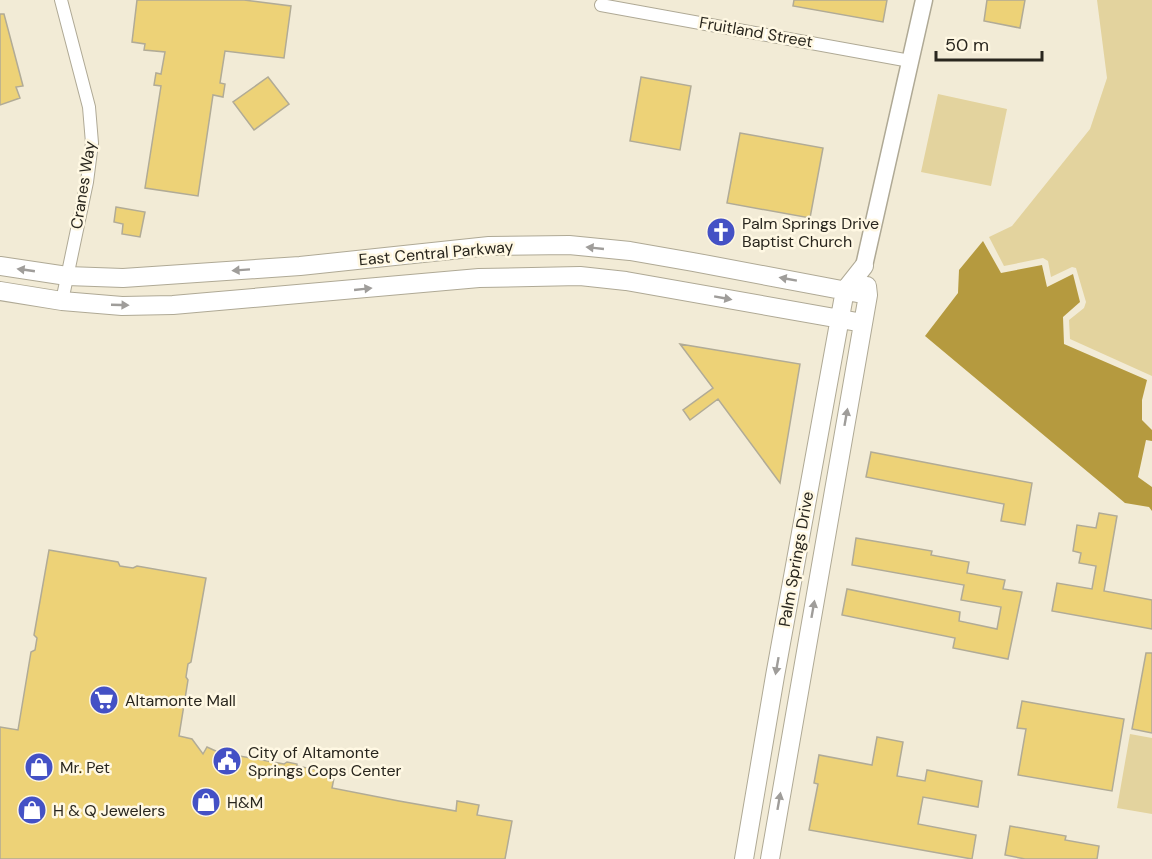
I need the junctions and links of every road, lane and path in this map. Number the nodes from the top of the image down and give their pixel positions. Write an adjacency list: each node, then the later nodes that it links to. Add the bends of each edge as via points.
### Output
1 (61, 0): 7 (street, Cranes Way, via 89,107 92,143)
2 (924, 0): 4 (street, Palm Springs Drive)
3 (601, 5): 4 (street, Fruitland Street)
4 (910, 61): 6 (street, Palm Springs Drive)
5 (0, 266): 7 (main road, East Central Parkway, one-way to 5)
6 (864, 266): 8 (main road, Palm Springs Drive); 10 (main road, Palm Springs Drive)
7 (67, 276): 8 (main road, East Central Parkway, one-way to 7, via 651,255 569,245 489,246 308,265 123,278); 11 (street, Cranes Way)
8 (845, 290): 10 (main road, East Central Parkway); 12 (main road, Palm Springs Drive)
9 (0, 291): 11 (main road, East Central Parkway)
10 (868, 295): 13 (main road, Palm Springs Drive)
11 (62, 301): 12 (main road, East Central Parkway, one-way to 12, via 173,305 479,278 580,276)
12 (840, 319): 13 (main road, East Central Parkway); 14 (main road, Palm Springs Drive, one-way to 14)
13 (863, 323): 15 (main road, Palm Springs Drive, one-way to 13)
14 (744, 859)
15 (770, 859)

